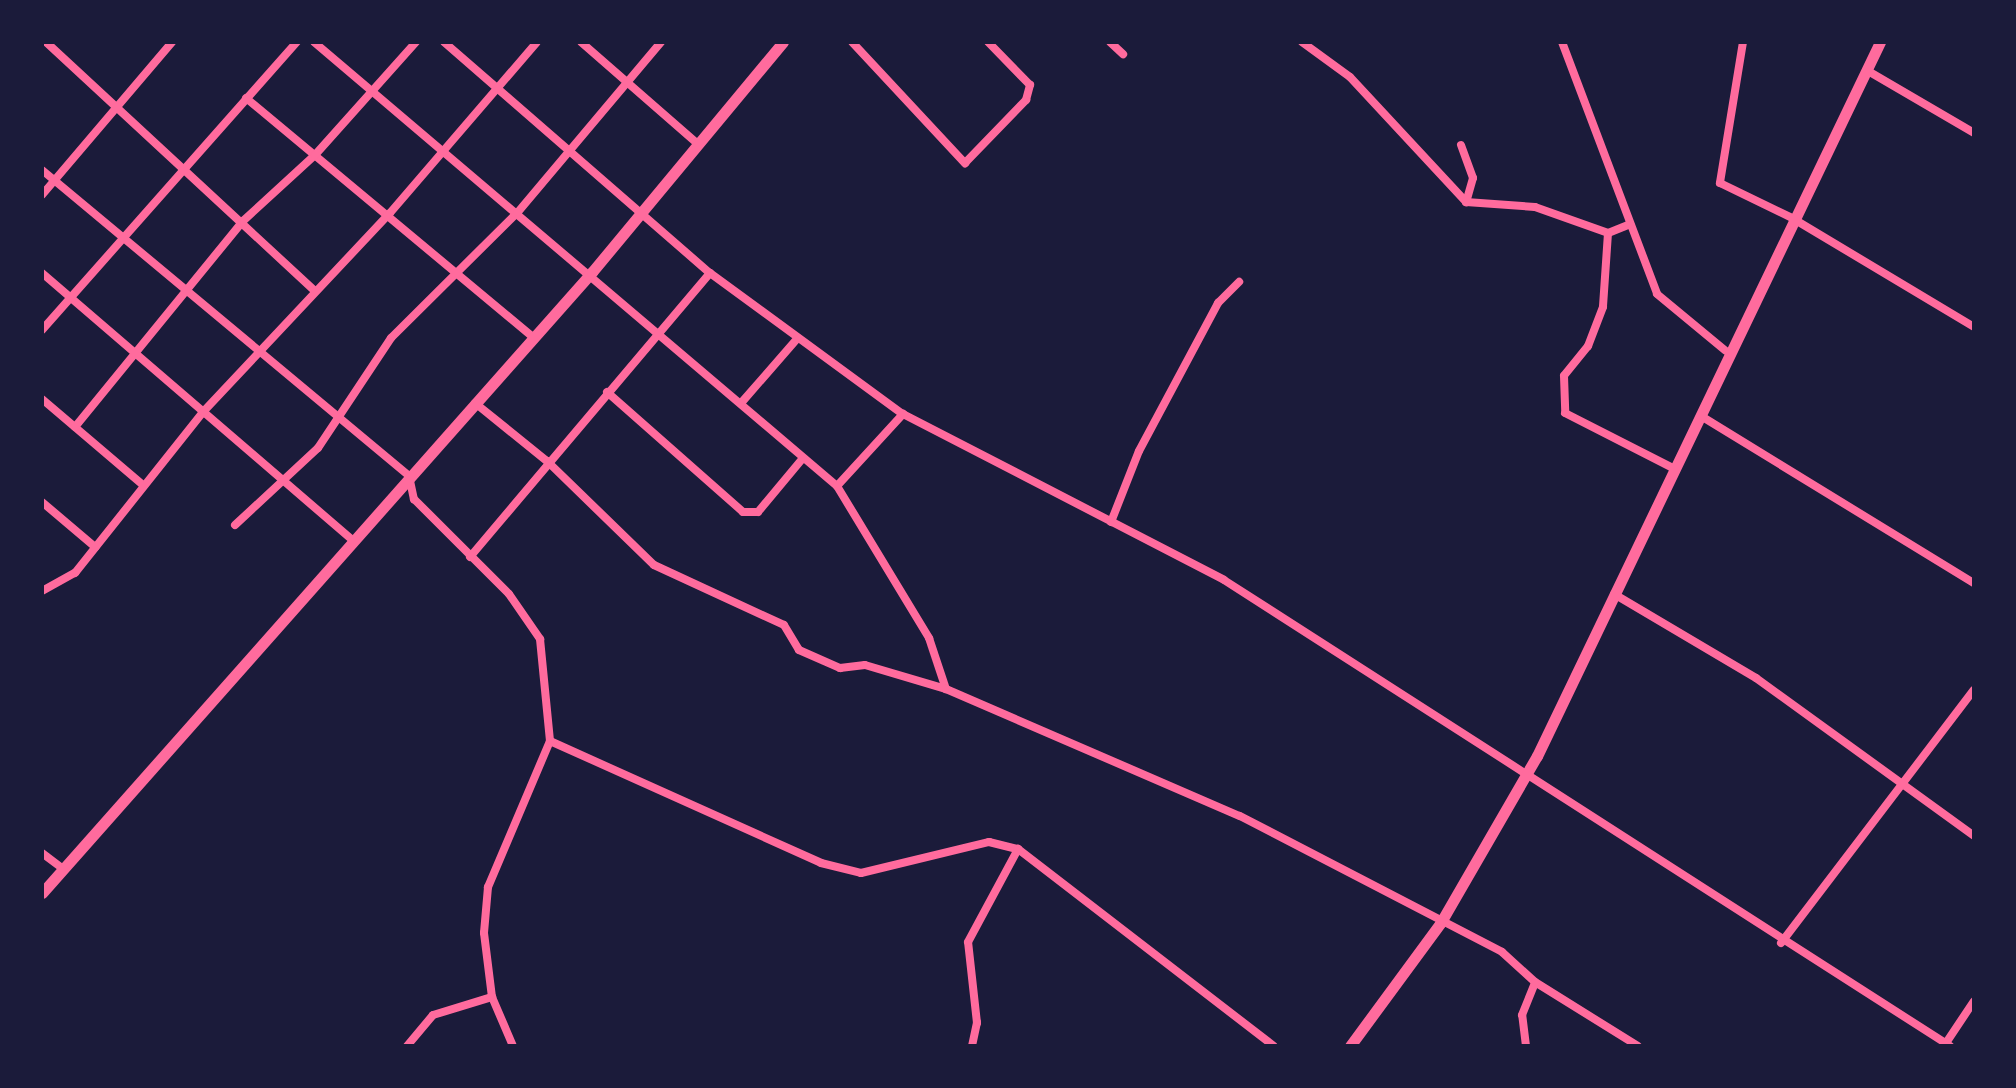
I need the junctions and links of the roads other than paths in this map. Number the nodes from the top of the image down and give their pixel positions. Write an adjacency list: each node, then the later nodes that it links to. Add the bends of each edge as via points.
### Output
1 (172, 42): 25 (street)
2 (297, 42): 24 (street)
3 (314, 42): 23 (street)
4 (416, 42): 23 (street)
5 (444, 42): 22 (street)
6 (537, 42): 22 (street)
7 (581, 42): 21 (street)
8 (661, 42): 21 (street)
9 (783, 42): 27 (street)
10 (852, 42): 11 (street, via 965,163 1026,100 1030,85)
11 (988, 42)
12 (1110, 42): 19 (street)
13 (1562, 42): 42 (street)
14 (1743, 42): 40 (street, via 1718,180)
15 (1880, 42): 20 (street)
16 (48, 43): 18 (street); 25 (street)
17 (1305, 43): 36 (street, via 1350,77)
18 (42, 52)
19 (1123, 54)
20 (1868, 71): 26 (street); 40 (street)
21 (627, 83): 27 (street); 30 (street)
22 (499, 89): 29 (street); 30 (street)
23 (370, 91): 29 (street); 31 (street)
24 (246, 98): 31 (street); 32 (street)
25 (119, 108): 32 (street); 34 (street)
26 (1974, 133)
27 (699, 145): 38 (street)
28 (1461, 145): 36 (street, via 1473,178)
29 (444, 151): 37 (street); 39 (street)
30 (570, 152): 37 (street); 38 (street)
31 (315, 155): 39 (street); 41 (street)
32 (182, 164): 41 (street); 43 (street)
33 (42, 170): 34 (street)
34 (55, 179): 35 (street); 43 (street)
35 (42, 195)
36 (1466, 202): 44 (street, via 1535,207)
37 (518, 212): 45 (street); 46 (street)
38 (642, 212): 46 (street); 48 (street)
39 (390, 213): 45 (street); 51 (street)
40 (1792, 218): 53 (street); 59 (street)
41 (243, 221): 50 (street); 51 (street)
42 (1628, 225): 44 (street); 59 (street, via 1669,311)
43 (122, 232): 50 (street); 52 (street)
44 (1608, 233): 72 (street, via 1603,307 1588,346 1564,376 1565,413)
45 (461, 272): 56 (street); 66 (street, via 391,338)
46 (592, 272): 55 (street); 56 (street)
47 (42, 273): 52 (street)
48 (710, 273): 55 (street); 57 (street)
49 (1239, 282): 78 (street, via 1218,303 1139,451)
50 (189, 288): 58 (street); 60 (street)
51 (314, 290): 58 (street)
52 (68, 299): 54 (street); 60 (street)
53 (1974, 327)
54 (42, 330)
55 (662, 332): 61 (street); 63 (street)
56 (532, 336): 64 (street)
57 (797, 339): 63 (street); 67 (street)
58 (259, 350): 65 (street); 66 (street)
59 (1726, 351): 68 (street)
60 (138, 355): 65 (street); 69 (street)
61 (607, 392): 70 (street, via 743,512 758,512); 71 (street)
62 (42, 399): 69 (street)
63 (742, 402): 70 (street)
64 (475, 403): 71 (street); 73 (street)
65 (203, 412): 74 (street); 75 (street)
66 (336, 414): 73 (street); 74 (street, via 331,432)
67 (903, 414): 76 (street); 78 (street)
68 (1701, 416): 72 (street); 83 (street)
69 (75, 427): 75 (street)
70 (803, 458): 76 (street)
71 (547, 461): 82 (street); 86 (street, via 654,565 784,625 799,650 840,668 865,665)
72 (1675, 469): 85 (street)
73 (409, 476): 80 (street); 82 (street, via 414,499)
74 (285, 482): 79 (street, via 270,487); 80 (street)
75 (143, 485): 81 (street)
76 (837, 486): 86 (street, via 929,638)
77 (42, 502): 81 (street)
78 (1111, 522): 89 (street, via 1224,580)
79 (235, 525)
80 (354, 541): 94 (street)
81 (95, 547): 84 (street, via 75,573)
82 (470, 557): 88 (street, via 517,604 540,639)
83 (1974, 583)
84 (42, 591)
85 (1614, 594): 89 (street); 90 (street, via 1756,678)
86 (946, 689): 96 (street, via 1240,816)
87 (1974, 690): 90 (street)
88 (550, 741): 92 (street, via 821,863 861,873 989,842); 99 (street, via 488,887 484,933)
89 (1526, 774): 96 (street); 97 (street)
90 (1905, 783): 91 (street); 97 (street)
91 (1974, 836)
92 (1018, 849): 104 (street, via 968,942 977,1023); 105 (street)
93 (42, 853): 94 (street)
94 (63, 869): 95 (street)
95 (42, 893)
96 (1441, 922): 98 (street, via 1502,952); 106 (street)
97 (1781, 943): 101 (street)
98 (1535, 982): 107 (street, via 1522,1015); 108 (street)
99 (492, 997): 102 (street, via 433,1015); 103 (street)
100 (1974, 1001): 101 (street)
101 (1948, 1045)
102 (407, 1046)
103 (513, 1046)
104 (972, 1046)
105 (1274, 1046)
106 (1350, 1046)
107 (1526, 1046)
108 (1638, 1046)

